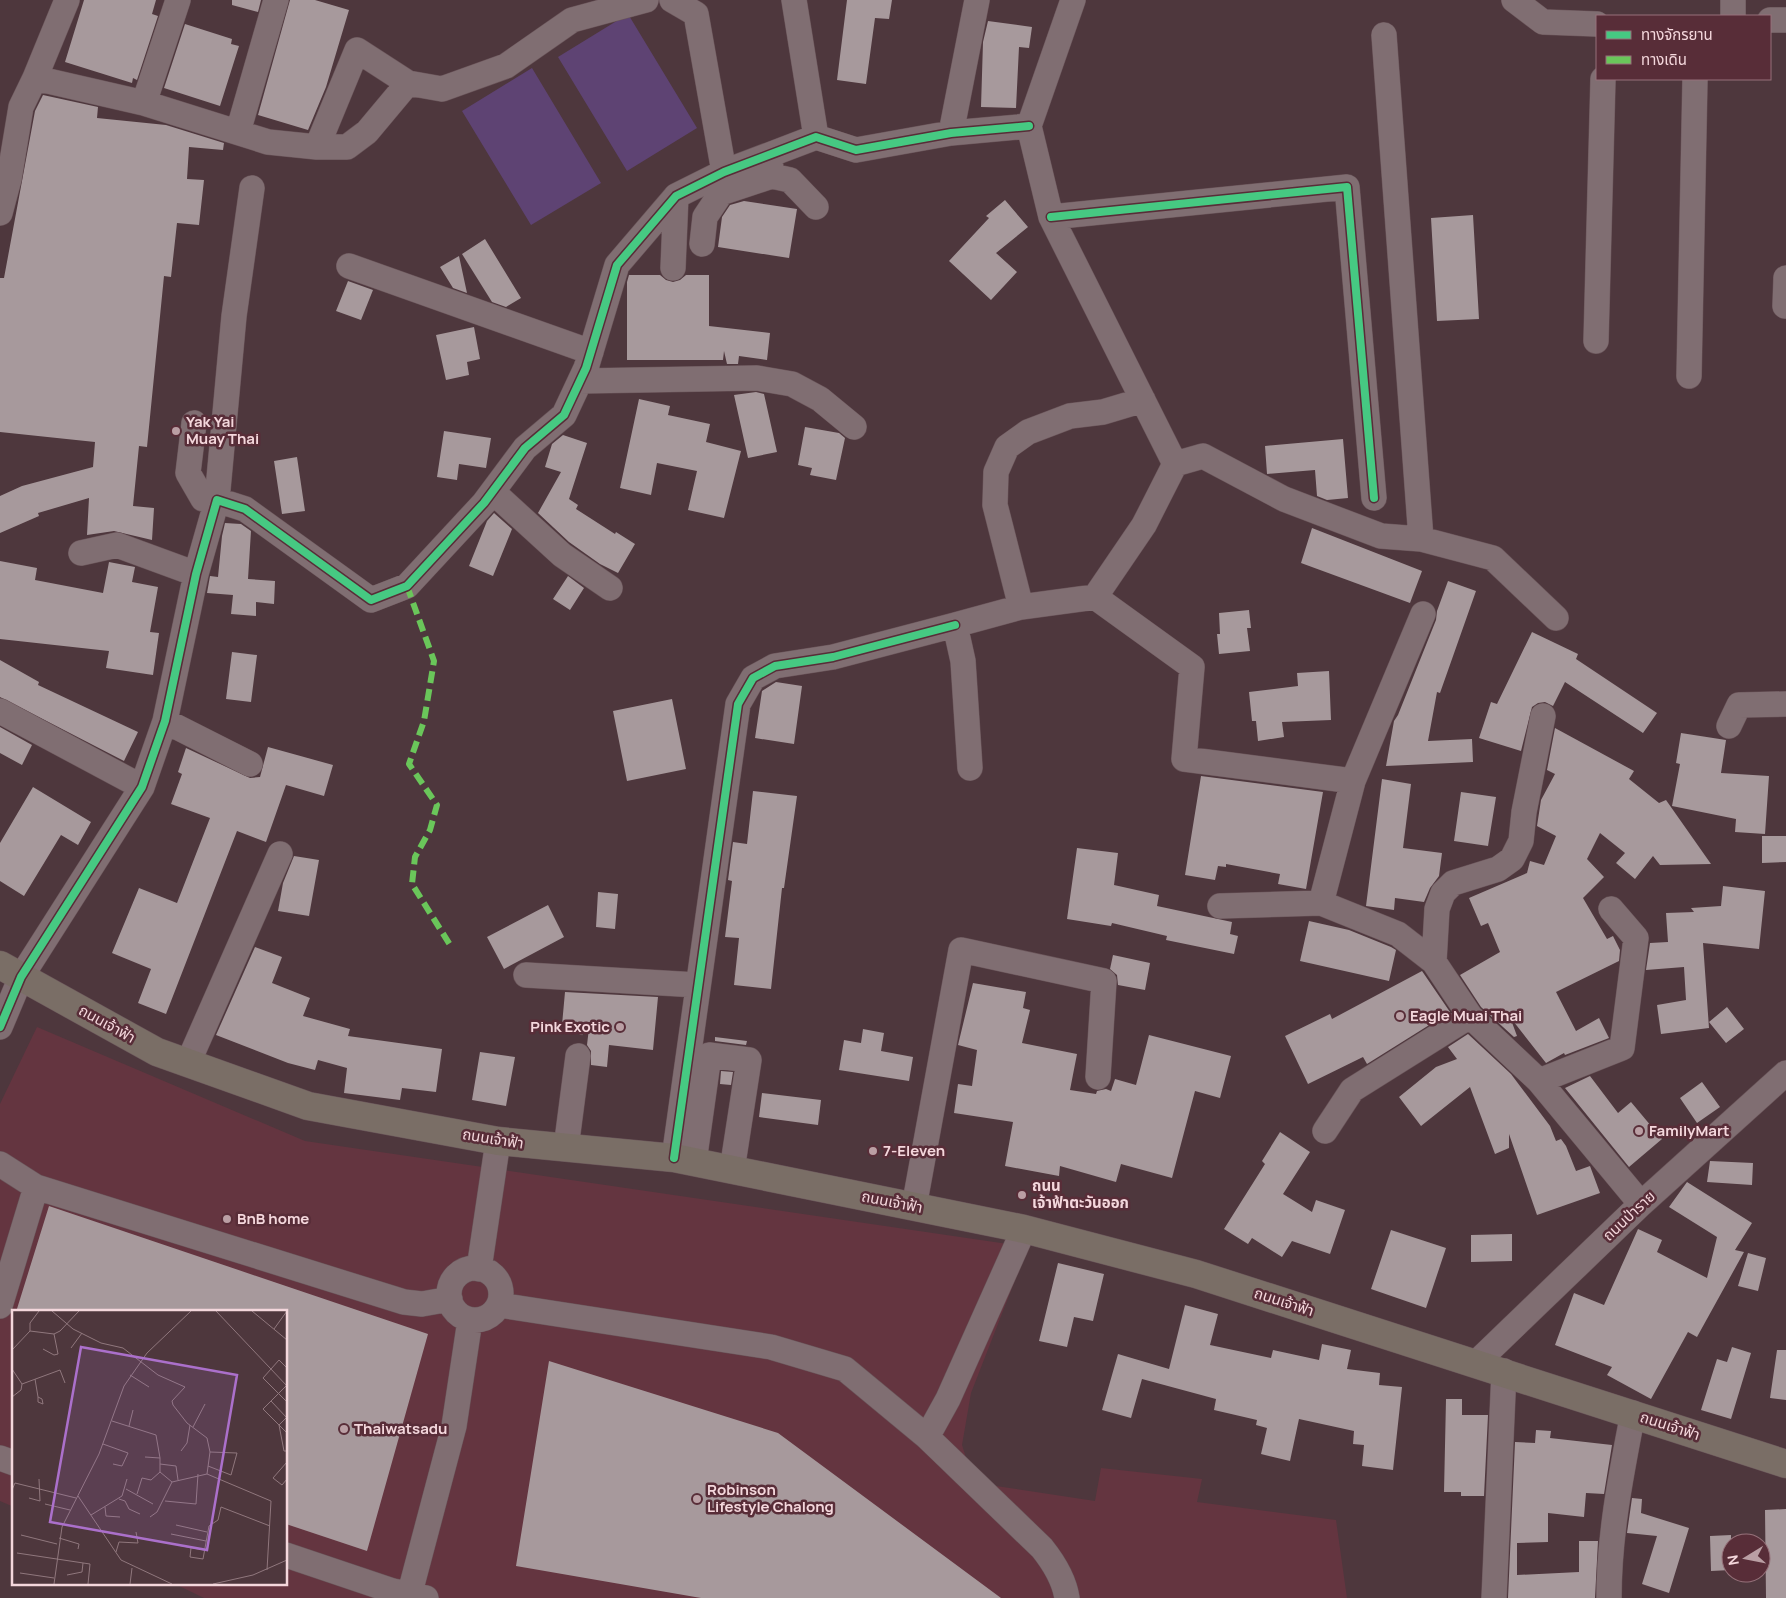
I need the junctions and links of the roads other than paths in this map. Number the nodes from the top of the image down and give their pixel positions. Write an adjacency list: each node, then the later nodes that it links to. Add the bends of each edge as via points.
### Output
1 (67, 0): 16 (street)
2 (178, 0): 20 (street)
3 (276, 0): 22 (street)
4 (646, 0): 19 (street, via 572,20 506,66 442,89)
5 (672, 0): 27 (street, via 696,14)
6 (794, 0): 24 (street)
7 (977, 0): 23 (street)
8 (1073, 0): 21 (street)
9 (1514, 0): 14 (street, via 1543,22)
10 (1733, 0): 11 (street)
11 (1733, 15)
12 (1771, 20): 13 (street)
13 (1786, 20)
14 (1596, 24)
15 (1384, 35): 50 (street)
16 (35, 78): 20 (street); 28 (street, via 21,107)
17 (1603, 80): 39 (street)
18 (1695, 80): 41 (street)
19 (408, 83): 25 (street, via 367,132 347,147); 25 (street, via 357,50)
20 (144, 103): 22 (street)
21 (1029, 126): 23 (street); 33 (street)
22 (238, 132): 25 (street, via 268,142)
23 (951, 133): 24 (street, via 856,150)
24 (816, 137): 26 (street)
25 (317, 147)
26 (771, 166): 27 (street); 31 (street); 34 (street, via 721,192 705,217)
27 (724, 172): 30 (street)
28 (4, 177): 32 (street)
29 (252, 188): 49 (street, via 234,316)
30 (676, 196): 36 (street); 40 (street, via 616,265)
31 (816, 207)
32 (0, 213)
33 (1051, 217): 43 (street); 48 (street, via 1347,187)
34 (702, 244)
35 (349, 266): 40 (street)
36 (673, 268)
37 (1786, 278): 38 (street)
38 (1785, 306)
39 (1596, 341)
40 (591, 352): 42 (street)
41 (1690, 376)
42 (580, 381): 45 (street, via 757,378 792,384 820,398); 47 (street, via 564,415 525,448)
43 (1143, 400): 46 (street); 55 (street, via 1103,412 1070,416 1028,432 1007,447 996,472 995,505)
44 (194, 423): 49 (street, via 188,473 203,499)
45 (854, 427)
46 (1175, 464): 50 (street, via 1203,456 1284,499 1381,536); 54 (street, via 1144,525)
47 (493, 492): 49 (street, via 407,586 371,600 244,509); 53 (street, via 562,555)
48 (1374, 498)
49 (217, 500): 52 (street)
50 (1422, 538): 57 (street, via 1493,558)
51 (81, 553): 52 (street, via 117,545)
52 (196, 574): 62 (street)
53 (610, 588)
54 (1095, 597): 55 (street); 66 (street, via 1192,667 1184,759)
55 (1021, 607): 58 (street)
56 (1423, 614): 66 (street)
57 (1556, 618)
58 (955, 625): 65 (street, via 963,661); 75 (street, via 833,657 775,666 753,678 738,704)
59 (1786, 704): 63 (street, via 1739,705)
60 (0, 711): 67 (street)
61 (1543, 716): 72 (street, via 1521,841 1512,859 1498,869 1453,883 1443,893 1437,909)
62 (165, 721): 64 (street); 67 (street)
63 (1728, 726)
64 (250, 764)
65 (970, 768)
66 (1353, 781): 69 (street)
67 (142, 787): 73 (street)
68 (280, 854): 79 (street)
69 (1321, 903): 70 (street); 72 (street, via 1398,934)
70 (1220, 906)
71 (1611, 909): 82 (street, via 1636,938 1622,1048)
72 (1434, 962): 76 (street)
73 (10, 971): 77 (street); 79 (main road, ถนนเจ้าฟ้า, via 157,1052)
74 (526, 975): 75 (street)
75 (697, 985): 86 (street)
76 (1470, 1016): 82 (street); 83 (street, via 1352,1090)
77 (0, 1027)
78 (578, 1056): 85 (street)
79 (188, 1063): 84 (main road, ถนนเจ้าฟ้า, via 308,1106)
80 (1786, 1074): 90 (street, ถนนป่าราย)
81 (1098, 1077): 91 (street, via 1104,982 961,950)
82 (1539, 1081): 90 (street)
83 (1325, 1131)
84 (498, 1141): 85 (main road, ถนนเจ้าฟ้า); 93 (street)
85 (566, 1148): 86 (main road, ถนนเจ้าฟ้า)
86 (684, 1160): 88 (main road, ถนนเจ้าฟ้า); 88 (street, via 709,1055 749,1060)
87 (0, 1164): 89 (street)
88 (732, 1170): 91 (main road, ถนนเจ้าฟ้า)
89 (36, 1187): 94 (street, via 404,1302 422,1304); 96 (street)
90 (1641, 1204): 98 (street, ถนนป่าราย)
91 (914, 1207): 92 (main road, ถนนเจ้าฟ้า)
92 (1024, 1229): 98 (main road, ถนนเจ้าฟ้า, via 1196,1274); 101 (street, via 948,1399)
93 (479, 1269): 94 (street, via 471,1269 457,1277); 95 (street, via 498,1282)
94 (450, 1299): 97 (street, via 457,1312)
95 (499, 1305): 97 (street, via 487,1317); 101 (street, via 771,1347 822,1361 845,1369)
96 (0, 1306)
97 (470, 1320): 106 (street, via 454,1426)
98 (1476, 1363): 99 (main road, ถนนเจ้าฟ้า)
99 (1504, 1371): 100 (main road, ถนนเจ้าฟ้า); 108 (street)
100 (1633, 1413): 104 (main road, ถนนเจ้าฟ้า); 109 (street, via 1618,1487 1609,1556)
101 (927, 1437): 107 (street, via 1042,1548 1061,1577)
102 (0, 1458): 103 (street)
103 (12, 1462)
104 (1786, 1464)
105 (288, 1556): 106 (street)
106 (417, 1597)
107 (1067, 1598)
108 (1494, 1598)
109 (1610, 1598)

